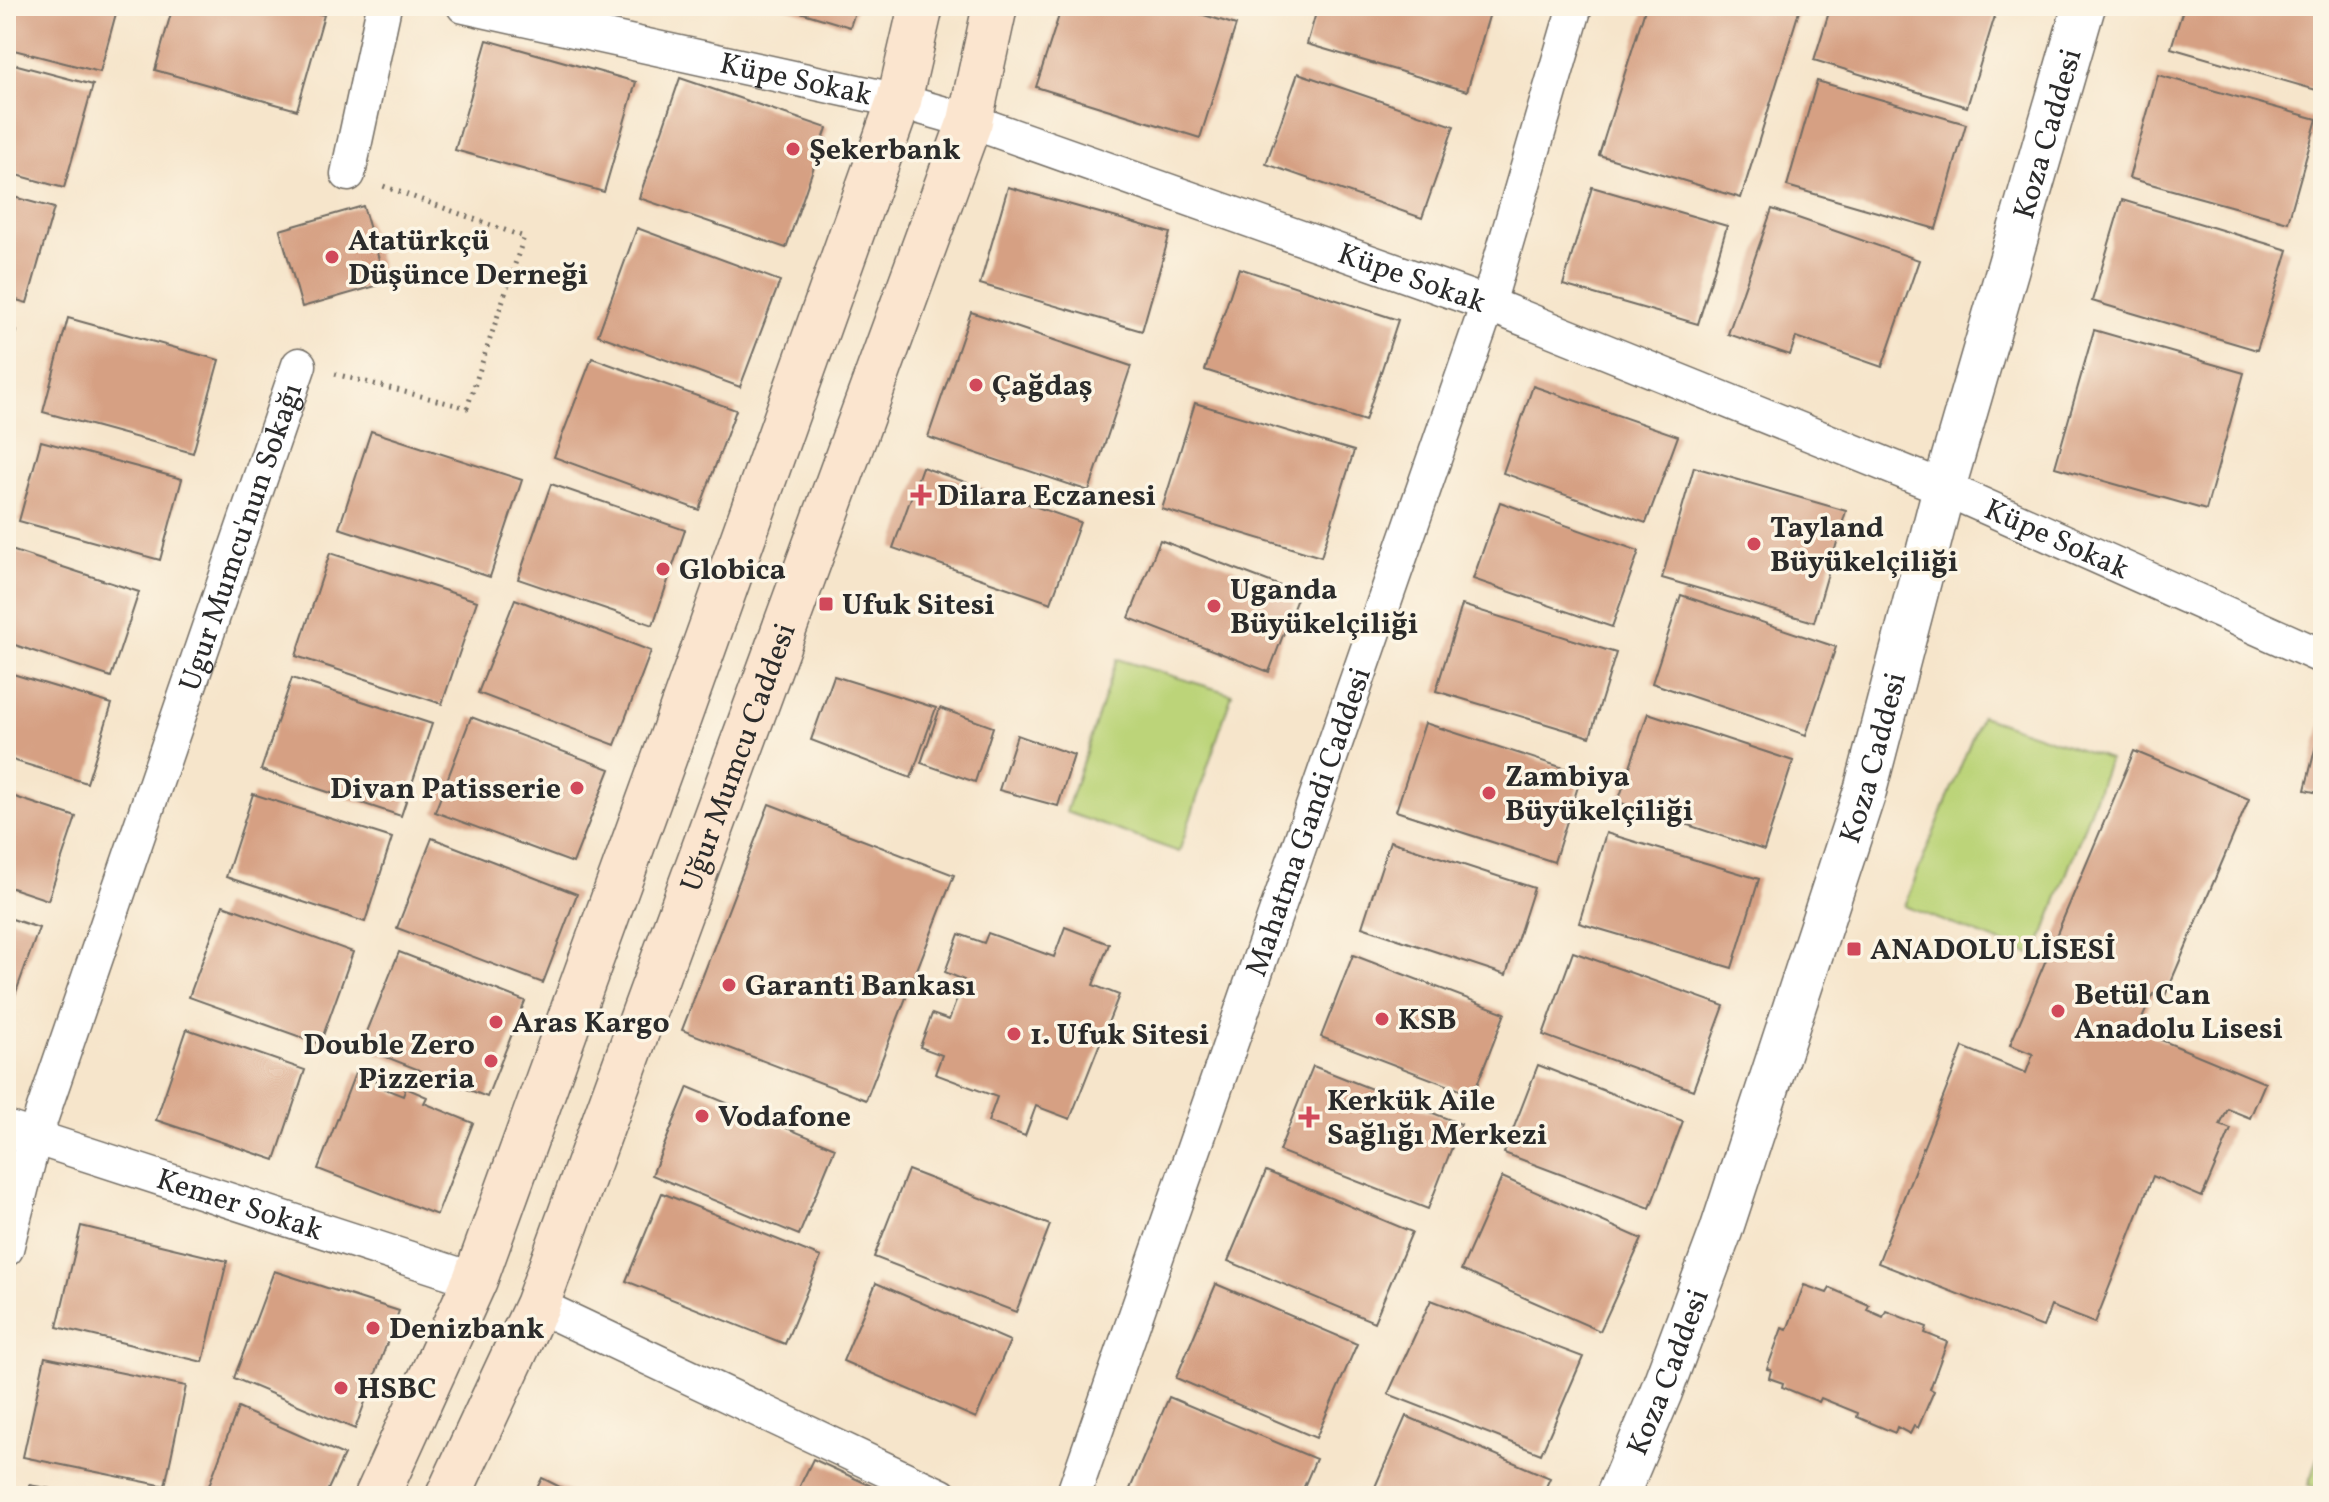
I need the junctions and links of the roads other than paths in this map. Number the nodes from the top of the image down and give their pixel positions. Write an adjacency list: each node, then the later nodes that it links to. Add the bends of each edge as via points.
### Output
1 (384, 6): 9 (street)
2 (464, 6): 7 (street, Küpe Sokak)
3 (921, 6): 7 (main road)
4 (995, 6): 8 (main road, Uğur Mumcu Caddesi)
5 (1575, 6): 10 (street, Mahatma Gandi Caddesi)
6 (2084, 6): 12 (street, Koza Caddesi)
7 (899, 101): 8 (street, Küpe Sokak); 16 (main road)
8 (970, 121): 10 (street, Küpe Sokak); 17 (main road, Uğur Mumcu Caddesi)
9 (348, 174)
10 (1488, 304): 12 (street, Küpe Sokak); 21 (street, Mahatma Gandi Caddesi)
11 (299, 365): 14 (street, Ugur Mumcu'nun Sokağı)
12 (1944, 488): 13 (street, Küpe Sokak); 22 (street, Koza Caddesi, via 1865,791 1721,1231)
13 (2323, 657)
14 (20, 1133): 15 (street, Ugur Mumcu'nun Sokağı); 16 (street, Kemer Sokak)
15 (6, 1249)
16 (475, 1280): 17 (main road); 18 (main road)
17 (537, 1305): 19 (main road, Uğur Mumcu Caddesi); 20 (street)
18 (377, 1496)
19 (448, 1496)
20 (941, 1496)
21 (1073, 1496)
22 (1617, 1496)

